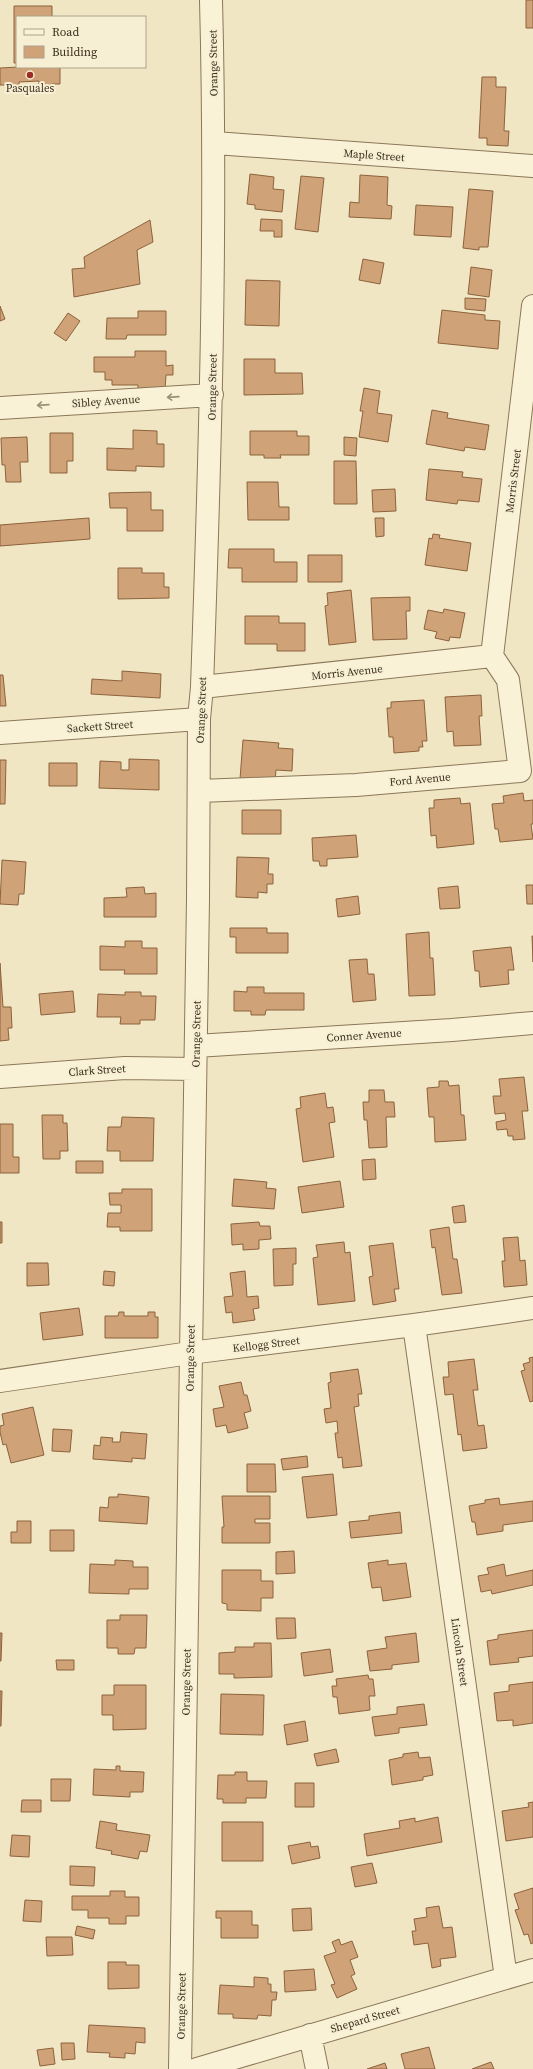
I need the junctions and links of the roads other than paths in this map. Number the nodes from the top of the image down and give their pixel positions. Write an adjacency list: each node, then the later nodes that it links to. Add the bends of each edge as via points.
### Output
1 (211, 0): 2 (street, Orange Street)
2 (215, 143): 3 (street, Maple Street); 5 (street, Orange Street)
3 (533, 166)
4 (533, 306): 7 (street, Morris Street)
5 (212, 395): 6 (street, Sibley Avenue, one-way to 6); 8 (street, Orange Street)
6 (0, 408)
7 (492, 656): 8 (street, Morris Avenue); 11 (street, Ford Avenue, via 508,680 520,771 356,785)
8 (202, 687): 9 (street, Orange Street)
9 (199, 719): 10 (street, Sackett Street); 11 (street, Orange Street)
10 (0, 733)
11 (200, 791): 13 (street, Orange Street)
12 (533, 1023): 13 (street, Conner Avenue)
13 (196, 1046): 14 (street, Orange Street)
14 (195, 1069): 15 (street, Clark Street, via 125,1068); 18 (street, Orange Street)
15 (0, 1077)
16 (533, 1308): 17 (street, Kellogg Street)
17 (414, 1325): 18 (street, Kellogg Street); 21 (street, Lincoln Street)
18 (190, 1353): 19 (street, Kellogg Street); 23 (street, Orange Street)
19 (0, 1381)
20 (533, 1970): 21 (street, Shepard Street)
21 (506, 1978): 22 (street, Shepard Street)
22 (310, 2035): 24 (street, Shepard Street); 25 (street)
23 (180, 2069)
24 (197, 2069)
25 (317, 2069)

